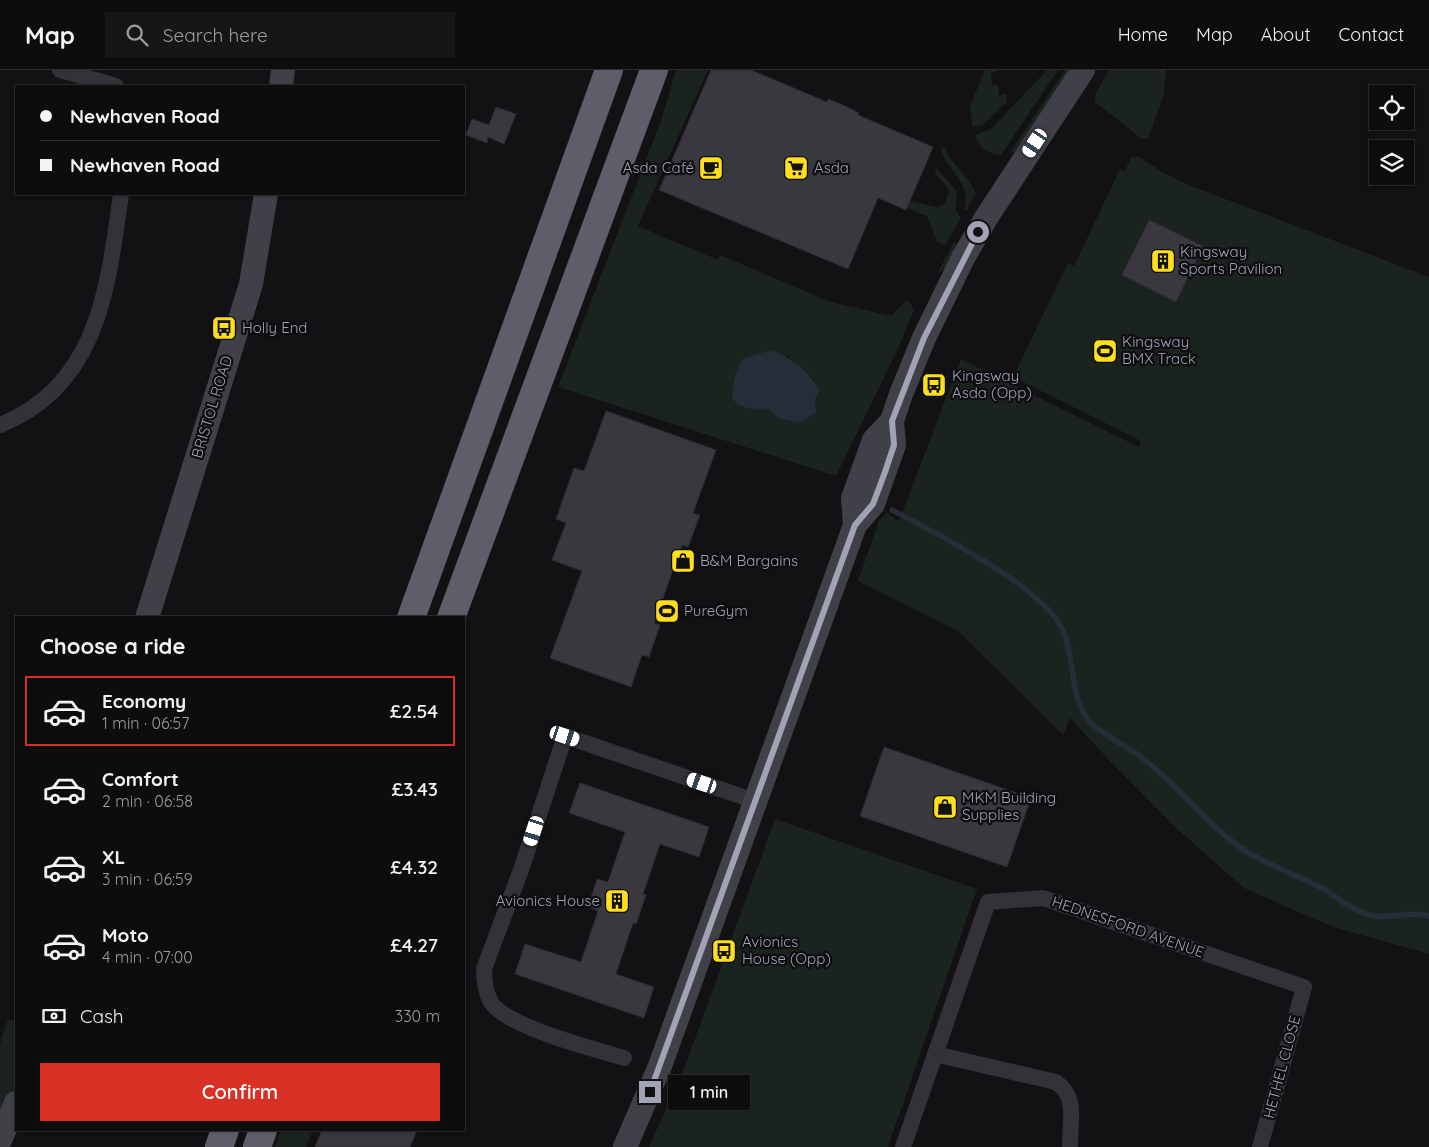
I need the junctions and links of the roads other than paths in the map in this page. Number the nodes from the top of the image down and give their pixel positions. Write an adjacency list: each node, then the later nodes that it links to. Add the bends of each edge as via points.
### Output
1 (60, 70): 6 (street)
2 (283, 70): 7 (street)
3 (609, 70): 12 (highway)
4 (654, 70): 13 (highway)
5 (1083, 70): 14 (street, via 963,258 924,338 892,421 874,440 854,498 855,525)
6 (112, 85)
7 (281, 85)
8 (121, 195): 10 (street, via 110,267 89,342 56,390 39,405)
9 (266, 195): 11 (street, BRISTOL ROAD, via 251,284)
10 (0, 425)
11 (148, 616)
12 (412, 616)
13 (452, 616)
14 (755, 802): 17 (street, via 565,736 484,969 484,986 491,1003 502,1014 539,1031); 24 (street, via 660,1066)
15 (1304, 987): 16 (street, HEDNESFORD AVENUE, via 1043,898 988,902); 27 (street, HETHEL CLOSE)
16 (935, 1054): 25 (street, HEDNESFORD AVENUE); 26 (street, via 1056,1082 1066,1089 1071,1102)
17 (624, 1058)
18 (15, 1105): 21 (street)
19 (225, 1131): 22 (highway)
20 (263, 1131): 23 (highway)
21 (0, 1140)
22 (219, 1147)
23 (257, 1147)
24 (625, 1147)
25 (903, 1147)
26 (1070, 1147)
27 (1260, 1147)

